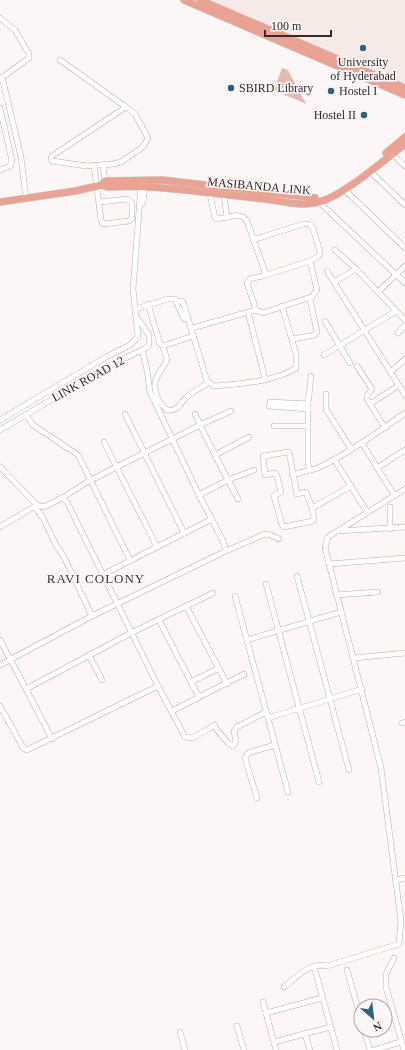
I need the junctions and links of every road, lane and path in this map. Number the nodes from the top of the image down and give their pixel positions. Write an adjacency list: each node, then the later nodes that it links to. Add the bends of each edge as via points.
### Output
1 (184, 0): 7 (main road)
2 (200, 0): 6 (main road)
3 (0, 18): 5 (street, via 15,30 29,54 29,58)
4 (60, 60): 8 (street)
5 (1, 78): 23 (street, via 20,157)
6 (405, 88)
7 (405, 96)
8 (126, 107): 13 (street, via 51,158 57,163); 14 (street, via 141,123 148,142 121,162)
9 (0, 108): 16 (street, via 12,161 10,166)
10 (405, 137): 25 (main road, via 374,162)
11 (405, 144): 12 (main road, MASIBANDA LINK)
12 (392, 154): 15 (street); 17 (main road, MASIBANDA LINK)
13 (94, 165): 14 (street); 18 (street)
14 (103, 165): 18 (street)
15 (405, 166)
16 (0, 170)
17 (370, 171): 20 (main road, MASIBANDA LINK); 28 (street)
18 (101, 184): 19 (main road); 19 (main road, MASIBANDA LINK, via 107,187); 23 (main road, via 75,191); 27 (street)
19 (142, 184): 21 (main road, MASIBANDA LINK); 24 (main road, via 179,182); 46 (street, LINK ROAD 12, via 143,202 139,207 134,289)
20 (344, 189): 25 (main road, MASIBANDA LINK); 31 (street)
21 (210, 194): 22 (main road, MASIBANDA LINK); 29 (street, via 215,218)
22 (224, 195): 24 (main road, MASIBANDA LINK); 29 (street)
23 (26, 198): 26 (main road)
24 (292, 199): 25 (main road, MASIBANDA LINK)
25 (318, 200): 38 (street)
26 (0, 202)
27 (100, 202): 27 (street, via 103,224 129,221 132,218 132,203 127,199)
28 (405, 205)
29 (227, 217): 30 (street, via 245,217)
30 (254, 240): 33 (street, via 309,224 313,228 320,252 319,256); 37 (street)
31 (405, 248)
32 (335, 250): 35 (street)
33 (310, 261): 37 (street); 42 (street, via 317,287 316,293)
34 (405, 266): 38 (street)
35 (356, 269): 39 (street); 41 (street)
36 (327, 271): 39 (street)
37 (266, 275): 47 (street, via 250,279 247,283)
38 (397, 275): 40 (street); 41 (street)
39 (334, 282): 56 (street)
40 (405, 282)
41 (378, 292): 48 (street)
42 (311, 297): 45 (street); 59 (street, via 317,332)
43 (177, 301): 44 (street, via 168,299); 51 (street); 55 (street, via 183,302)
44 (148, 304): 46 (street); 60 (street, via 160,344)
45 (282, 306): 47 (street, via 263,313); 59 (street)
46 (136, 309): 50 (street, LINK ROAD 12)
47 (256, 310): 49 (street)
48 (396, 311): 52 (street); 56 (street)
49 (248, 312): 55 (street); 71 (street)
50 (137, 318): 62 (street, LINK ROAD 12, via 150,340 149,345); 86 (street, LINK ROAD 12, via 139,332 135,342)
51 (184, 319)
52 (405, 320)
53 (325, 321): 61 (street)
54 (405, 325): 57 (street)
55 (192, 328): 58 (street)
56 (365, 331): 61 (street); 67 (street)
57 (398, 333)
58 (193, 336): 60 (street); 74 (street)
59 (293, 340): 71 (street, via 296,368)
60 (163, 346): 69 (street, via 167,360)
61 (340, 346): 63 (street); 65 (street)
62 (142, 350): 68 (street); 85 (street, LINK ROAD 12, via 107,367)
63 (324, 355)
64 (405, 359): 67 (street)
65 (350, 363)
66 (357, 366): 90 (street, via 372,389 367,397)
67 (391, 372): 75 (street)
68 (148, 373): 69 (street); 72 (street)
69 (159, 374): 73 (street)
70 (311, 376): 80 (street)
71 (265, 379): 74 (street, via 214,386)
72 (148, 380): 73 (street); 93 (street, via 150,392)
73 (155, 382): 74 (street, via 160,402 170,411 180,407 187,396)
74 (208, 383)
75 (399, 385): 77 (street); 78 (street)
76 (326, 394): 96 (street, via 326,409)
77 (405, 395)
78 (373, 402)
79 (270, 404): 80 (street)
80 (308, 407): 89 (street)
81 (231, 411): 87 (street)
82 (405, 413): 90 (street)
83 (124, 414): 98 (street)
84 (195, 414): 87 (street)
85 (26, 415): 91 (street, LINK ROAD 12); 108 (street, via 33,425 78,455)
86 (0, 420)
87 (200, 425): 93 (street); 99 (street)
88 (274, 426): 89 (street)
89 (308, 426): 104 (street)
90 (385, 428): 95 (street)
91 (0, 430)
92 (249, 437): 99 (street)
93 (171, 440): 98 (street); 111 (street)
94 (104, 442): 102 (street)
95 (362, 443): 96 (street); 103 (street)
96 (351, 449): 100 (street)
97 (405, 450): 103 (street)
98 (145, 454): 102 (street); 124 (street)
99 (215, 455): 107 (street)
100 (334, 459): 104 (street); 109 (street)
101 (0, 467): 115 (street)
102 (117, 468): 108 (street); 126 (street)
103 (377, 468): 112 (street)
104 (310, 469): 106 (street)
105 (254, 470): 107 (street)
106 (292, 474): 117 (street, via 297,494 306,492); 117 (street, via 287,452 262,458 265,474 275,473 277,476 281,492 274,496 282,526 313,521)
107 (228, 480): 111 (street); 114 (street)
108 (89, 481): 113 (street); 129 (street)
109 (351, 486): 117 (street); 118 (street)
110 (405, 489): 112 (street)
111 (200, 495): 119 (street)
112 (394, 495): 118 (street)
113 (62, 498): 115 (street, via 44,507); 131 (street, via 67,502)
114 (238, 499)
115 (36, 506): 120 (street); 141 (street)
116 (390, 507): 122 (street)
117 (312, 508)
118 (367, 512): 123 (street)
119 (212, 519): 124 (street); 127 (street)
120 (0, 527)
121 (405, 527): 122 (street)
122 (390, 529): 123 (street)
123 (337, 531): 130 (street, via 328,537 325,543)
124 (184, 533): 126 (street)
125 (279, 539): 127 (street, via 271,534 265,534)
126 (157, 547): 129 (street)
127 (226, 551): 138 (street)
128 (405, 558): 130 (street)
129 (130, 560): 131 (street)
130 (329, 564): 136 (street)
131 (102, 575): 138 (street)
132 (297, 576): 143 (street)
133 (266, 584): 144 (street)
134 (378, 592): 136 (street)
135 (213, 593): 139 (street)
136 (336, 595): 140 (street)
137 (235, 596): 147 (street)
138 (117, 604): 141 (street); 145 (street)
139 (186, 606): 142 (street); 153 (street)
140 (341, 612): 143 (street); 150 (street)
141 (92, 616): 151 (street)
142 (160, 620): 145 (street); 156 (street)
143 (309, 622): 144 (street); 162 (street)
144 (279, 630): 147 (street); 164 (street)
145 (131, 633): 149 (street); 158 (street)
146 (0, 640): 151 (street)
147 (247, 640): 166 (street)
148 (405, 652): 150 (street)
149 (89, 655): 155 (street); 159 (street)
150 (354, 658): 160 (street)
151 (10, 660): 152 (street); 159 (street)
152 (0, 665)
153 (219, 668): 156 (street); 157 (street)
154 (244, 674): 157 (street)
155 (102, 680)
156 (191, 682): 161 (street)
157 (227, 684): 161 (street)
158 (158, 686): 165 (street); 167 (street)
159 (26, 689): 167 (street)
160 (362, 689): 162 (street); 174 (street, via 381,768)
161 (199, 698): 165 (street)
162 (330, 699): 164 (street); 169 (street)
163 (0, 706): 167 (street, via 24,749 32,749)
164 (299, 708): 166 (street); 170 (street)
165 (172, 711): 166 (street, via 185,737 192,738 214,726 233,746 236,741 234,731 237,727)
166 (267, 715): 168 (street)
167 (52, 739)
168 (275, 745): 171 (street); 172 (street, via 248,753 245,758)
169 (349, 770)
170 (319, 782)
171 (288, 792)
172 (257, 798)
173 (405, 878): 174 (street)
174 (395, 880): 176 (street, via 401,921 399,944 327,966)
175 (394, 958): 189 (street, via 386,974 386,987)
176 (314, 966): 178 (street, via 307,968); 179 (street)
177 (347, 970): 180 (street)
178 (284, 987)
179 (322, 998): 182 (street); 184 (street)
180 (355, 998)
181 (263, 1002): 182 (street)
182 (266, 1013): 188 (street)
183 (237, 1026): 191 (street)
184 (330, 1027): 186 (street); 194 (street)
185 (180, 1032): 190 (street)
186 (305, 1034): 188 (street); 193 (street)
187 (366, 1038): 195 (street)
188 (274, 1042): 192 (street)
189 (401, 1042): 196 (street); 197 (street)
190 (185, 1050)
191 (244, 1050)
192 (276, 1050)
193 (310, 1050)
194 (337, 1050)
195 (370, 1050)
196 (374, 1050)
197 (404, 1050)

